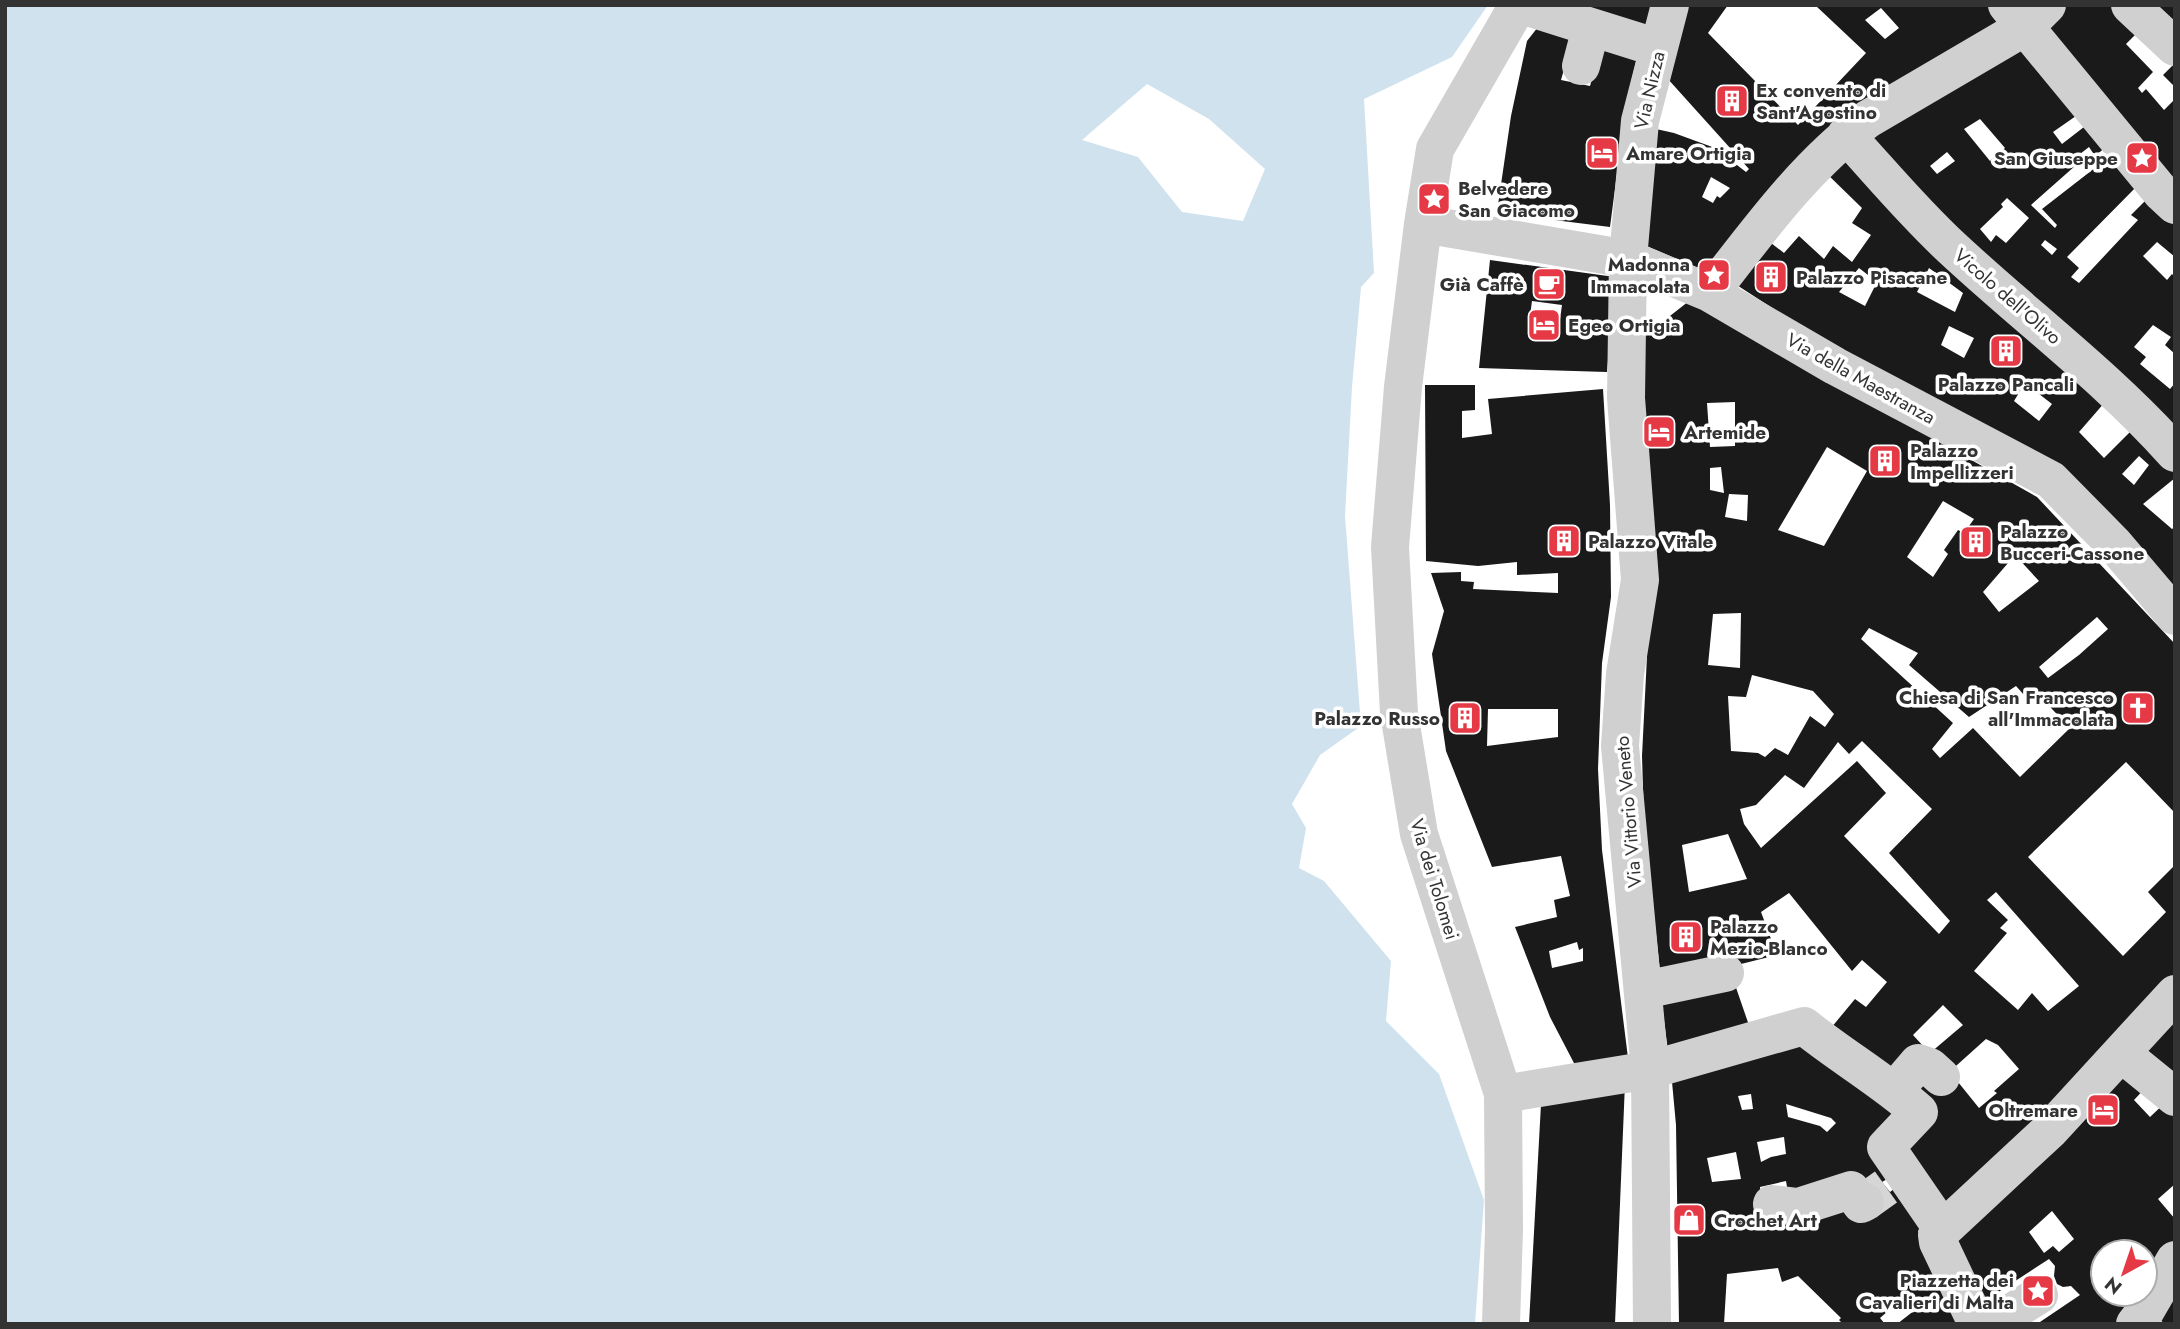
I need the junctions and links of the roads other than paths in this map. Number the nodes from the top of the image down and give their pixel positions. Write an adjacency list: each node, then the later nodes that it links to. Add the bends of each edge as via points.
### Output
1 (1670, 5): 7 (street, Via Nizza)
2 (2130, 5): 6 (street)
3 (1529, 8): 5 (street); 11 (street, Via dei Tolomei, via 1435,149)
4 (2026, 13): 9 (street); 10 (street)
5 (1591, 28): 7 (street); 8 (street)
6 (2175, 47)
7 (1658, 48): 12 (street, Via Nizza, via 1640,121)
8 (1581, 66)
9 (1846, 135): 13 (street, via 1786,195); 14 (street, Vicolo dell'Olivo, via 1937,234 2100,376)
10 (2175, 205)
11 (1423, 224): 12 (street, Via della Maestranza); 23 (street, Via dei Tolomei, via 1390,547 1399,713 1419,834)
12 (1628, 259): 13 (street, Via della Maestranza); 17 (street, Via Vittorio Veneto, via 1626,398 1640,580 1625,674 1620,746)
13 (1710, 293): 15 (street, Via della Maestranza, via 1835,366 2051,481 2115,544)
14 (2175, 453)
15 (2175, 616)
16 (1726, 973): 17 (street)
17 (1644, 990): 20 (street, Via Vittorio Veneto)
18 (2175, 994): 19 (street)
19 (2121, 1053): 24 (street); 27 (street, via 2035,1146)
20 (1650, 1070): 22 (street, via 1804,1026); 23 (street); 31 (street, Via Vittorio Veneto)
21 (1941, 1077): 22 (street, via 1918,1063)
22 (1895, 1090): 25 (street, via 1919,1112 1886,1147)
23 (1503, 1094): 30 (street, Via dei Tolomei)
24 (2175, 1097)
25 (1885, 1188): 26 (street, via 1861,1204 1852,1190 1798,1207); 27 (street)
26 (1772, 1204)
27 (1943, 1230): 32 (street, via 1937,1235 1938,1242)
28 (2175, 1260): 34 (street)
29 (2039, 1295): 33 (street)
30 (1502, 1324)
31 (1652, 1324)
32 (1978, 1324)
33 (1993, 1324)
34 (2135, 1324)

